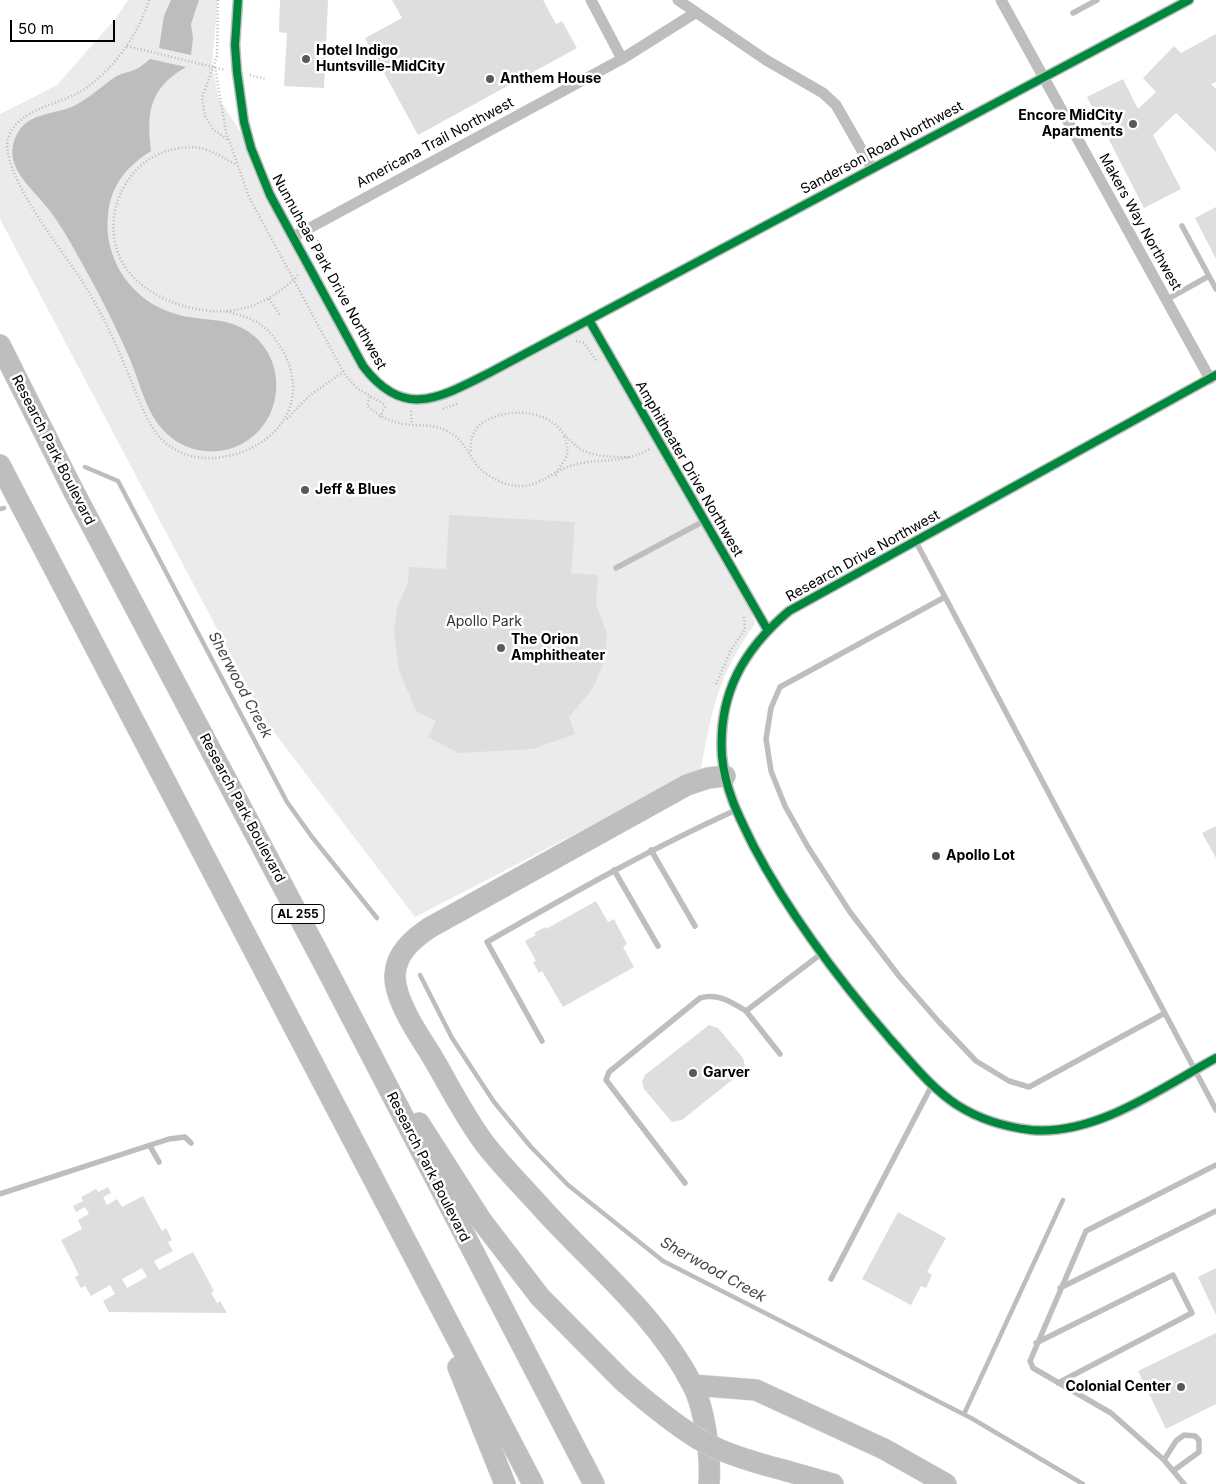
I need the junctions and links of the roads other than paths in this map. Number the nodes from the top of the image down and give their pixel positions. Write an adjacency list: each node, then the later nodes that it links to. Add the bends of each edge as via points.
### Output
1 (238, 0): 13 (street, Nunnuhsae Park Drive Northwest, via 235,44 244,122 270,194)
2 (591, 0): 9 (street)
3 (678, 0): 8 (street)
4 (1001, 0): 10 (street, Makers Way Northwest)
5 (1097, 0): 7 (lane)
6 (1189, 0): 10 (street, Sanderson Road Northwest)
7 (1073, 13)
8 (695, 14): 9 (street, Americana Trail Northwest); 11 (street, via 836,105)
9 (622, 59): 13 (street, Americana Trail Northwest)
10 (1043, 76): 11 (street, Sanderson Road Northwest); 16 (street, Makers Way Northwest)
11 (872, 168): 17 (street, Sanderson Road Northwest)
12 (1182, 226): 14 (lane)
13 (293, 237): 17 (street, Nunnuhsae Park Drive Northwest, via 364,366 377,384 396,396 420,400 443,396)
14 (1209, 276): 15 (lane); 16 (lane)
15 (1216, 290)
16 (1166, 300): 19 (street, Makers Way Northwest)
17 (589, 320): 21 (street, Amphitheater Drive Northwest)
18 (0, 345): 35 (highway, Research Park Boulevard / AL 255, via 74,494)
19 (1213, 377): 22 (street, Research Drive Northwest)
20 (0, 466): 49 (highway)
21 (704, 521): 23 (lane); 25 (street, Amphitheater Drive Northwest)
22 (916, 540): 24 (lane); 25 (street, Research Drive Northwest, via 808,598)
23 (616, 568)
24 (945, 597): 34 (lane); 34 (lane, via 780,687 771,708 766,739 771,771 785,806 850,912 899,976 976,1061 1009,1081 1029,1087)
25 (767, 629): 26 (street, Research Drive Northwest, via 748,652 732,686 722,739)
26 (725, 776): 27 (street, Research Drive Northwest); 54 (highway, via 686,785 429,928 405,949 395,974 395,984 412,1024 485,1143 541,1207 653,1322)
27 (736, 810): 28 (lane); 32 (street, Research Drive Northwest, via 775,885)
28 (651, 850): 29 (lane); 30 (lane)
29 (614, 870): 31 (lane); 36 (lane, via 487,942)
30 (695, 926)
31 (658, 946)
32 (821, 954): 33 (lane); 40 (street, Research Drive Northwest, via 863,1008)
33 (746, 1012): 37 (lane); 46 (lane, via 727,999 700,998 609,1072 606,1080)
34 (1165, 1013): 39 (lane)
35 (358, 1031): 59 (highway, Research Park Boulevard / AL 255); 61 (highway, bridge, via 481,1220 540,1297 623,1381 700,1440 742,1459)
36 (542, 1042)
37 (780, 1054)
38 (1216, 1058): 39 (street, Research Drive Northwest)
39 (1195, 1069): 40 (street, Research Drive Northwest, via 1106,1117 1080,1126 1051,1130 997,1124 956,1104); 41 (lane)
40 (932, 1085): 50 (lane)
41 (1216, 1110)
42 (191, 1143): 43 (lane, via 186,1137)
43 (150, 1146): 44 (lane); 47 (lane)
44 (159, 1162)
45 (1216, 1164): 51 (lane, via 1086,1231)
46 (685, 1183)
47 (0, 1194)
48 (1216, 1211): 51 (lane)
49 (414, 1260): 57 (highway); 58 (highway)
50 (830, 1279)
51 (1060, 1288): 52 (lane)
52 (1036, 1343): 53 (lane, via 1030,1361 1033,1368); 53 (lane, via 1173,1275 1192,1313)
53 (1058, 1383): 55 (lane, via 1111,1413)
54 (693, 1385): 60 (highway, via 707,1438); 62 (highway, via 756,1390 884,1449)
55 (1164, 1460): 56 (lane); 56 (lane, via 1184,1435 1195,1436 1199,1440 1199,1452)
56 (1173, 1470): 63 (lane)
57 (505, 1484)
58 (533, 1484)
59 (594, 1484)
60 (708, 1484)
61 (833, 1484)
62 (946, 1484)
63 (1184, 1484)

